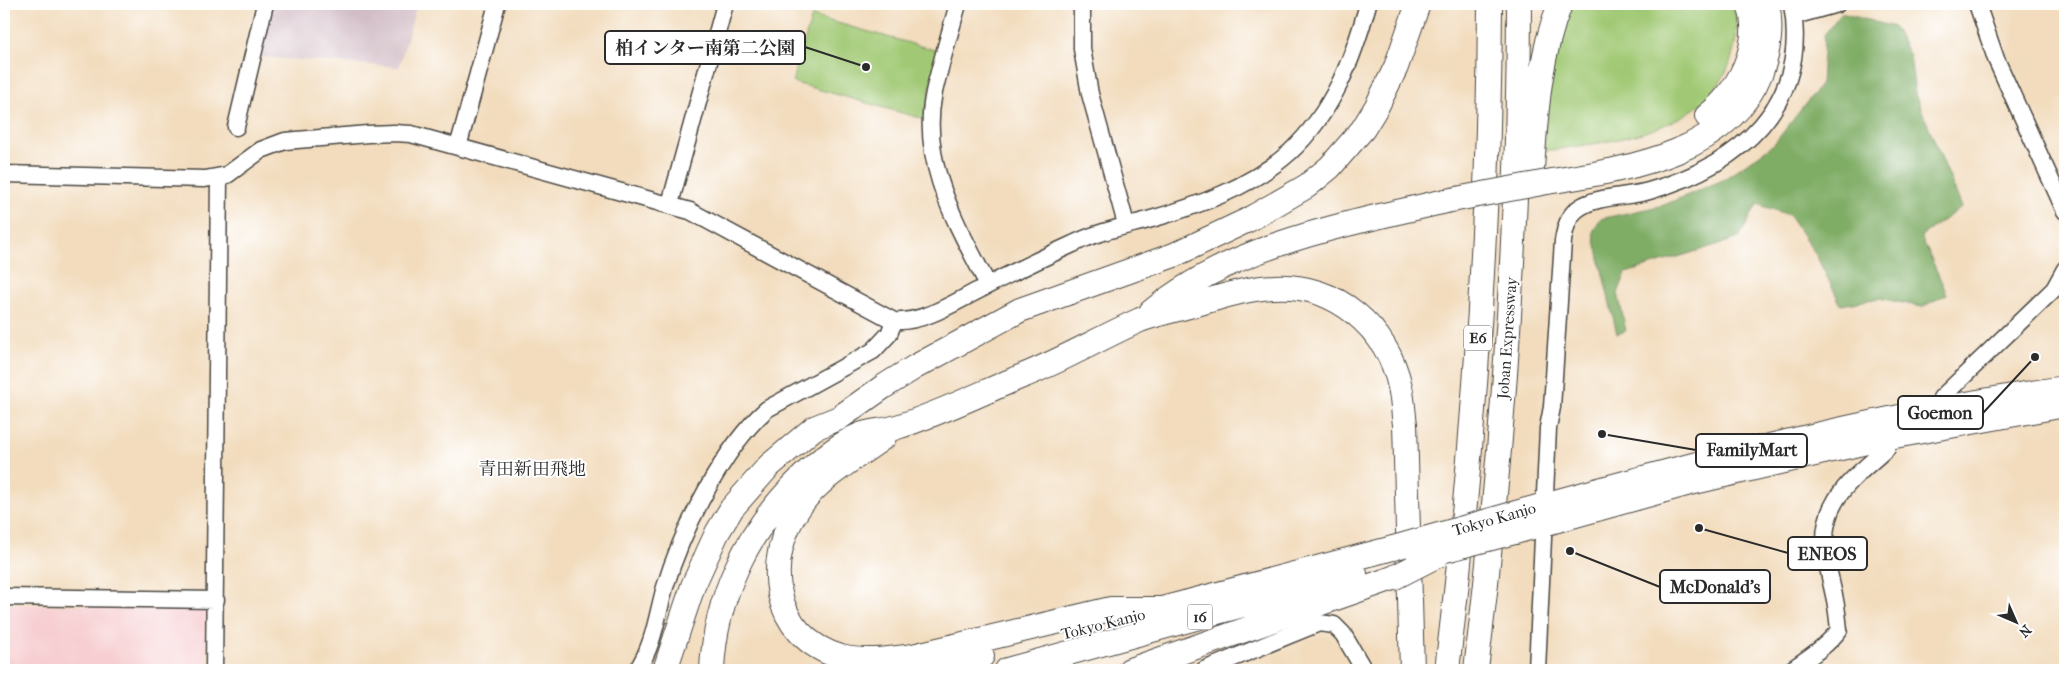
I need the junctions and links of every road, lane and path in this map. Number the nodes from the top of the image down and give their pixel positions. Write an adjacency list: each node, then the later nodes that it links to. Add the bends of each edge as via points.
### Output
1 (265, 4): 16 (street)
2 (498, 4): 17 (street)
3 (725, 4): 22 (street)
4 (958, 4): 27 (street, via 934,93 932,143 948,206)
5 (1082, 4): 24 (street, via 1082,49 1090,94)
6 (1368, 4): 24 (street, via 1350,64 1335,94 1291,151 1253,179 1215,197 1178,211)
7 (1418, 4): 25 (highway, via 1396,68 1377,106 1363,129 1330,167 1286,199)
8 (1490, 4): 55 (highway, Joban Expressway / E6, via 1482,279 1469,457)
9 (1519, 4): 36 (highway, Joban Expressway / E6, via 1517,171)
10 (1560, 4): 36 (highway, via 1547,42 1537,99 1525,272)
11 (1749, 4): 19 (highway, via 1752,37 1745,66 1731,92 1709,114 1680,133 1660,141)
12 (1767, 4): 19 (highway, via 1765,62 1747,99 1718,128 1676,152 1644,164)
13 (1837, 4): 15 (street)
14 (1977, 4): 23 (street, via 2000,67)
15 (1793, 10): 37 (street, via 1795,44 1786,83 1772,111 1746,143 1689,177 1643,192 1588,203 1578,208 1566,225)
16 (236, 127)
17 (458, 147): 20 (street, via 411,134 394,133 285,141 261,150); 22 (street)
18 (4, 174): 20 (street)
19 (1547, 174): 21 (highway)
20 (219, 177): 41 (street)
21 (1446, 193): 25 (highway); 28 (highway, via 1378,217 1243,256 1201,276)
22 (670, 204): 29 (street, via 690,211)
23 (2065, 211)
24 (1126, 224): 27 (street, via 1073,244)
25 (1174, 255): 33 (highway, via 1020,310 915,367)
26 (2065, 269): 32 (street, via 2054,289 1941,398)
27 (988, 285): 29 (street, via 923,316 906,322)
28 (1142, 320): 34 (highway, via 1048,366); 54 (highway, via 1236,292 1295,287 1315,291 1349,307 1377,334 1396,374 1405,424)
29 (894, 321): 45 (street, via 889,334 873,351 767,409 731,449 678,549 653,636)
30 (2065, 388): 32 (highway, Tokyo Kanjo / 16)
31 (2065, 405): 35 (highway, Tokyo Kanjo / 16)
32 (1943, 409): 35 (highway, Tokyo Kanjo / 16)
33 (839, 418): 46 (highway, via 814,428 794,443 732,508 704,558); 47 (highway, via 820,442 762,500 730,550 710,603)
34 (896, 428): 42 (highway, via 810,492 781,541 776,579 780,597 792,621 809,640 842,657 884,660 1111,609); 48 (highway, via 860,435 836,450 800,479 767,516 740,560 724,602 713,649)
35 (1881, 430): 37 (highway, Tokyo Kanjo / 16, via 1696,464); 58 (street, via 1887,448 1836,500 1825,527 1824,544 1839,630 1832,640)
36 (1498, 454): 56 (highway, Joban Expressway / E6)
37 (1543, 515): 38 (highway, Tokyo Kanjo / 16); 57 (street)
38 (1515, 523): 39 (highway, Tokyo Kanjo / 16, bridge); 39 (highway, Tokyo Kanjo / 16, bridge, via 1449,549)
39 (1393, 563): 42 (highway, Tokyo Kanjo / 16); 50 (highway, Tokyo Kanjo / 16); 51 (highway)
40 (4, 597): 41 (street)
41 (216, 600): 44 (street)
42 (1164, 609): 43 (highway, Tokyo Kanjo / 16)
43 (981, 663): 49 (highway, Tokyo Kanjo / 16)
44 (214, 670)
45 (637, 670)
46 (665, 670)
47 (698, 670)
48 (712, 670)
49 (928, 670)
50 (1007, 670)
51 (1130, 670)
52 (1204, 670): 53 (street, via 1319,623 1334,625 1343,634)
53 (1364, 670)
54 (1412, 670)
55 (1447, 670)
56 (1476, 670)
57 (1537, 670)
58 (1791, 670)

